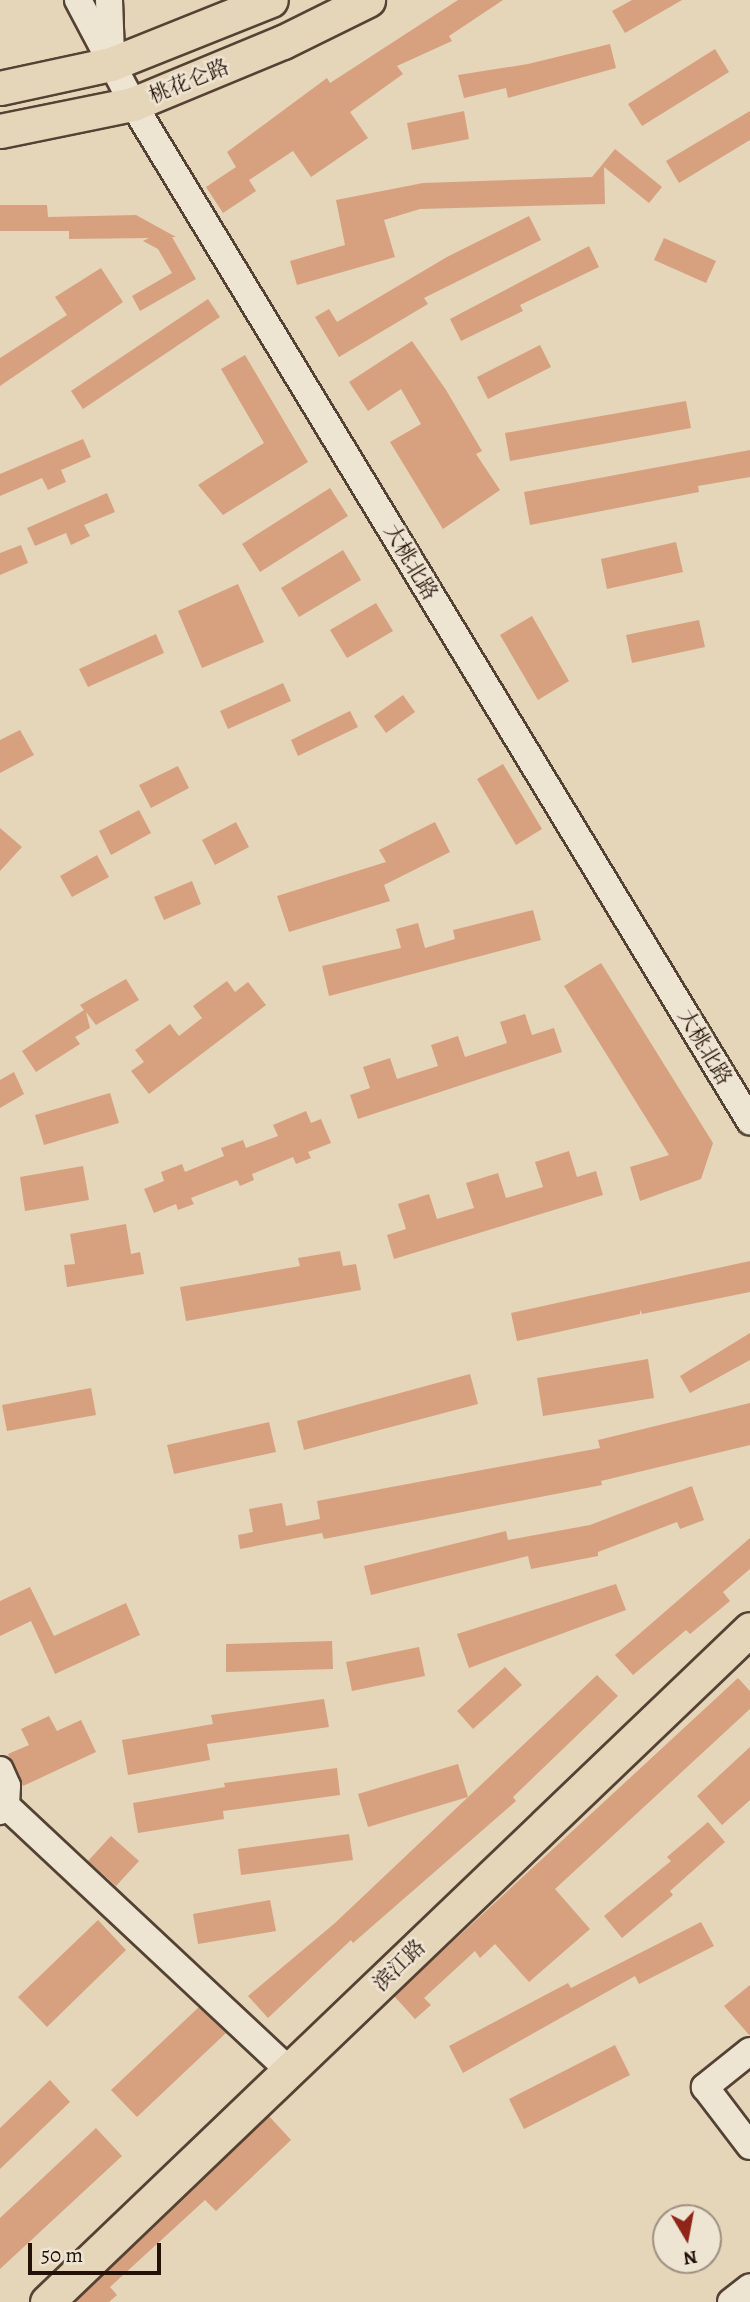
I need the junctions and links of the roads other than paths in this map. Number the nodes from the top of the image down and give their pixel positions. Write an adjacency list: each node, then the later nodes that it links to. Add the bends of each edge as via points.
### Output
1 (78, 0): 5 (street, 大桃北路)
2 (108, 0): 5 (street)
3 (271, 0): 5 (main road)
4 (368, 0): 7 (main road, 桃花仑路, via 283,42)
5 (111, 64): 6 (main road); 7 (street, 大桃北路)
6 (0, 88)
7 (133, 104): 8 (main road, 桃花仑路); 9 (street, 大桃北路)
8 (0, 131)
9 (750, 1121)
10 (750, 1629): 14 (main road, 滨江路)
11 (0, 1770): 12 (street, via 7,1786)
12 (2, 1806): 14 (street, via 219,1999)
13 (750, 2051): 15 (street, via 705,2087)
14 (289, 2070): 17 (main road, 滨江路)
15 (750, 2146)
16 (750, 2287): 18 (street)
17 (47, 2302)
18 (731, 2302)

